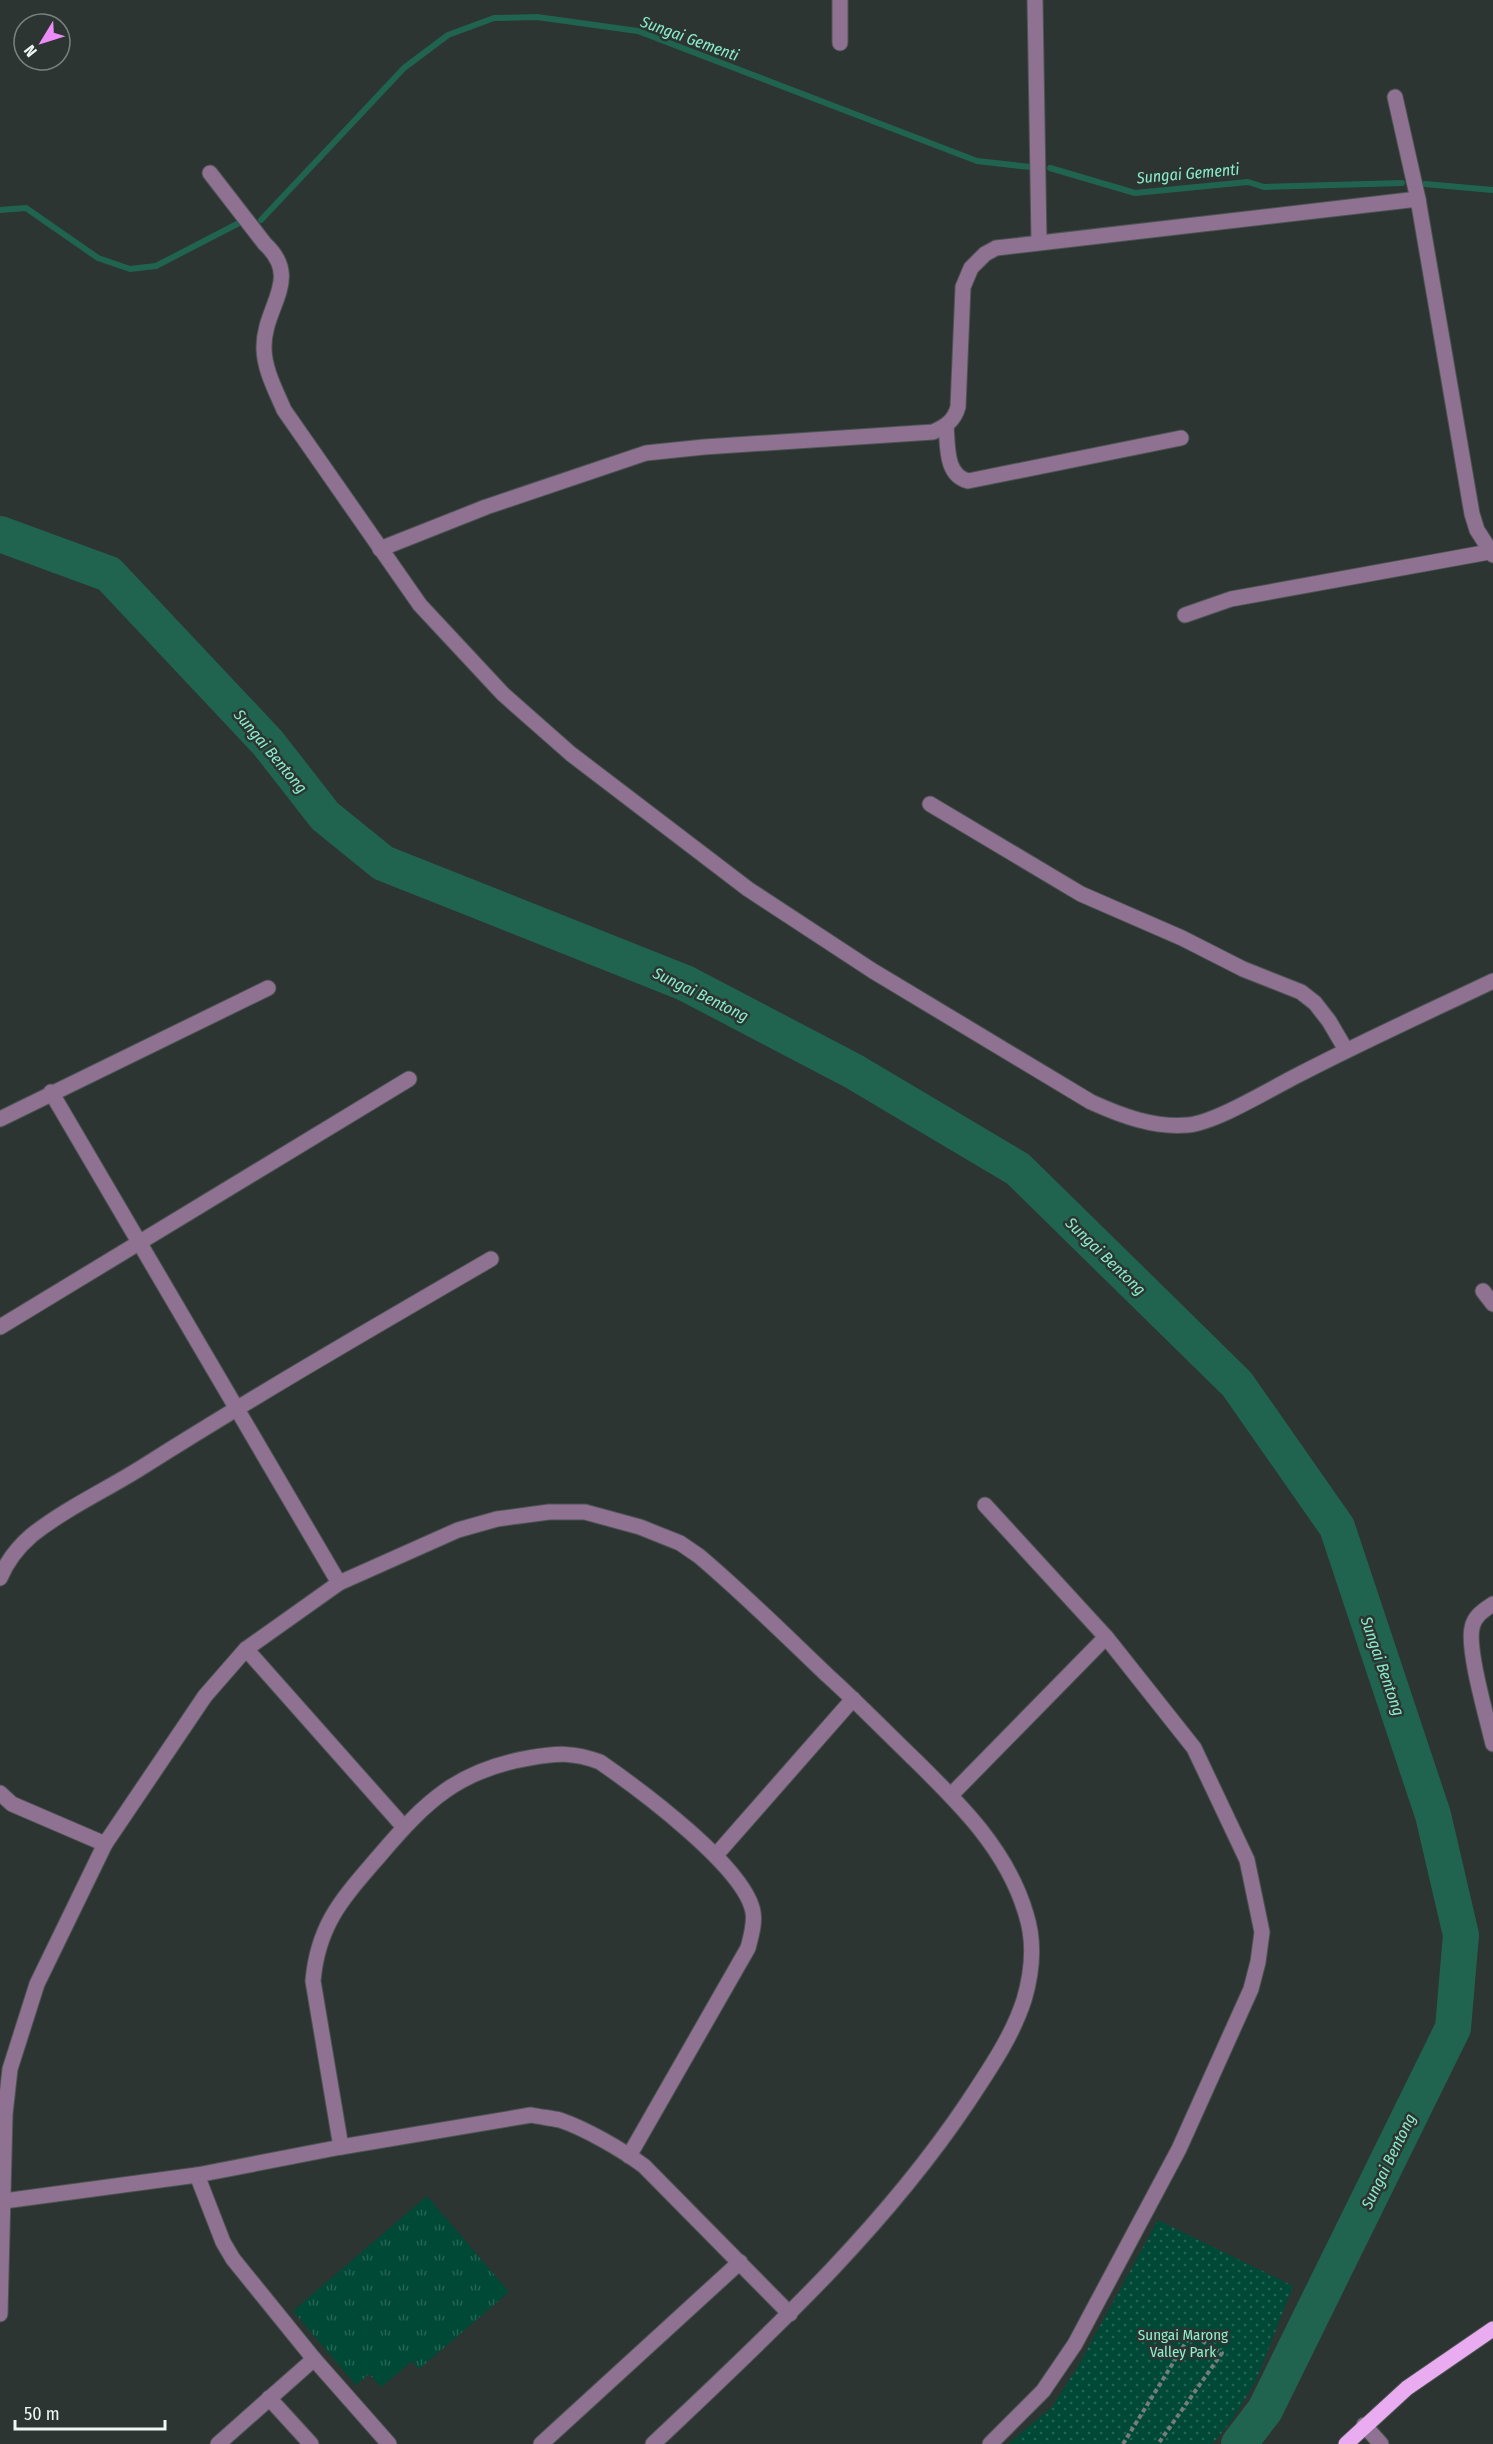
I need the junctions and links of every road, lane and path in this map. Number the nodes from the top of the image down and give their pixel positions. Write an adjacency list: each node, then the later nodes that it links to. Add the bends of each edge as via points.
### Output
1 (840, 0): 3 (street)
2 (1035, 0): 7 (street)
3 (840, 43)
4 (1395, 97): 6 (street)
5 (210, 173): 10 (street, via 280,265 283,278 268,317 264,348 284,410)
6 (1418, 199): 7 (street); 11 (street, via 1472,514)
7 (1039, 242): 8 (street, via 996,248 977,261 966,276 958,407)
8 (946, 426): 9 (street, via 953,473 968,482); 10 (street, via 933,432 646,453 486,507)
9 (1181, 438)
10 (380, 549): 16 (street, via 420,605 503,694 571,754 748,889 873,971 1092,1102 1124,1117 1190,1125 1218,1115)
11 (1491, 553): 12 (street, via 1231,599)
12 (1185, 615)
13 (930, 804): 16 (street, via 1081,894 1301,992 1329,1021)
14 (1493, 981): 16 (street)
15 (268, 988): 18 (street)
16 (1346, 1050)
17 (409, 1079): 20 (street)
18 (51, 1092): 19 (street); 20 (street)
19 (0, 1119)
20 (140, 1243): 24 (street); 25 (street)
21 (491, 1259): 25 (street)
22 (1483, 1291): 23 (street)
23 (1493, 1304)
24 (0, 1327)
25 (237, 1407): 27 (street, via 40,1529 18,1548); 28 (street)
26 (985, 1505): 30 (street)
27 (0, 1578)
28 (339, 1583): 31 (street); 32 (street, via 458,1530 549,1512 585,1512 640,1527 680,1543 699,1556)
29 (1493, 1604): 33 (street, via 1475,1620 1471,1644)
30 (1106, 1637): 35 (street); 56 (street, via 1194,1748 1212,1782 1250,1871 1262,1932 1258,1962 1251,1989 1179,2149 1075,2344 1043,2391)
31 (246, 1649): 36 (street); 37 (street, via 205,1696)
32 (853, 1699): 35 (street); 38 (street)
33 (1493, 1744)
34 (0, 1793): 37 (street, via 12,1804)
35 (951, 1795): 46 (street, via 986,1838 1026,1913 1032,1940 1023,2000 1009,2036 950,2128 869,2230)
36 (403, 1827): 38 (street, via 436,1797 472,1773 500,1763 580,1754 600,1762); 39 (street, via 345,1895 321,1936 315,1959 313,1981)
37 (105, 1844): 42 (street, via 37,1984 10,2069)
38 (716, 1855): 40 (street, via 747,1895 753,1912 753,1932)
39 (341, 2147): 40 (street, via 531,2115 565,2123); 41 (street)
40 (629, 2156): 44 (street, via 657,2178)
41 (197, 2175): 42 (street); 48 (street, via 232,2259)
42 (4, 2201): 43 (street)
43 (1, 2219): 45 (street)
44 (740, 2262): 46 (street); 54 (street)
45 (0, 2314)
46 (790, 2314): 55 (street)
47 (1493, 2329): 50 (main road, via 1407,2388)
48 (314, 2359): 49 (street); 53 (street)
49 (269, 2398): 51 (street); 52 (street)
50 (1364, 2425): 59 (main road); 60 (street)
51 (218, 2444)
52 (311, 2444)
53 (389, 2444)
54 (541, 2444)
55 (653, 2444)
56 (990, 2444)
57 (1123, 2444): 58 (path, via 1191,2334 1222,2353)
58 (1158, 2444)
59 (1346, 2444)
60 (1381, 2444)

